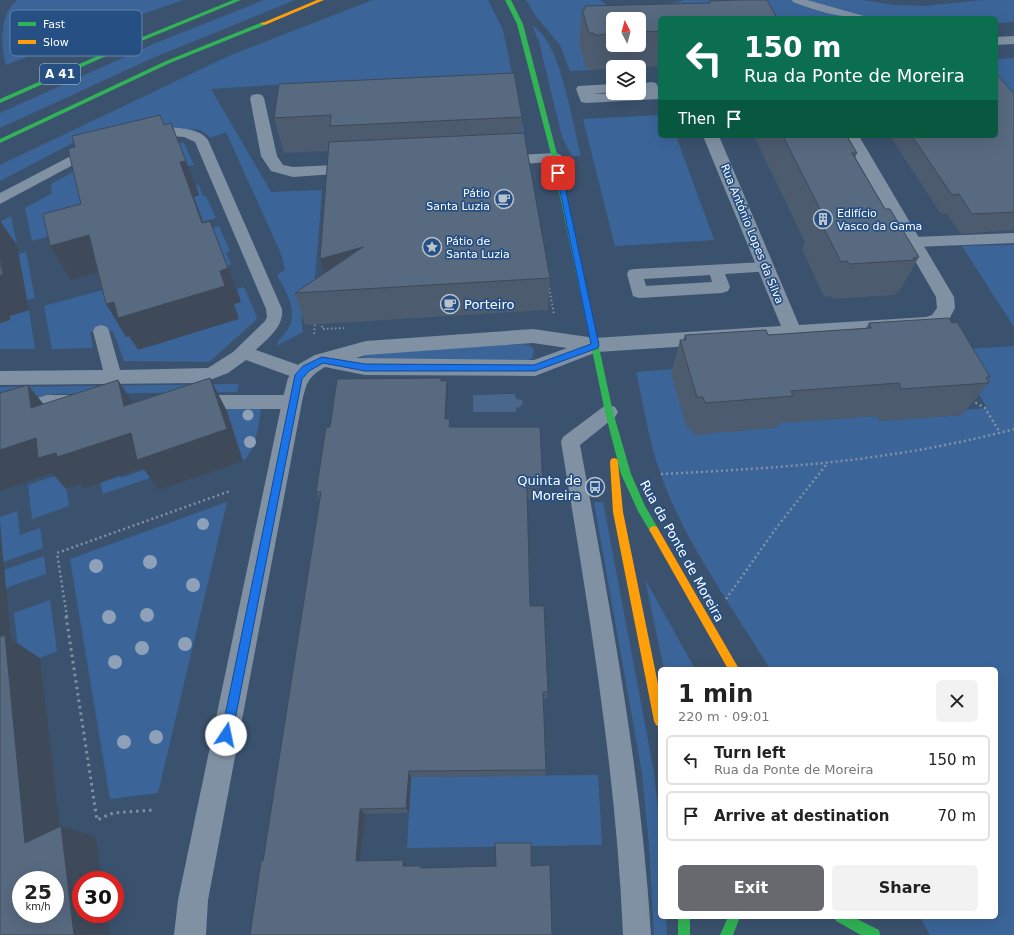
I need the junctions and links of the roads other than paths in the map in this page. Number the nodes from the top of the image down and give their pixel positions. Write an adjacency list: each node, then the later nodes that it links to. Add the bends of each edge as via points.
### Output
1 (238, 0): 6 (main road, A 41)
2 (321, 0): 20 (main road, A 41, via 168,62)
3 (508, 0): 21 (main road, Rua da Ponte de Moreira, via 520,24)
4 (797, 0): 5 (lane)
5 (852, 16)
6 (142, 39)
7 (1014, 40): 8 (street)
8 (998, 41)
9 (102, 56): 15 (main road, A 41)
10 (650, 86): 12 (street, via 655,96)
11 (606, 88): 14 (street, via 583,89 586,100)
12 (646, 97)
13 (257, 98): 23 (street, via 269,156 277,168 293,172)
14 (606, 99)
15 (0, 101)
16 (137, 130): 32 (lane, via 190,134 198,136 201,140 274,309 275,317 271,325)
17 (712, 138): 27 (street, Rua António Lopes da Silva)
18 (852, 138): 26 (street)
19 (108, 140): 24 (lane)
20 (0, 141)
21 (555, 158): 22 (street); 31 (main road, Rua da Ponte de Moreira)
22 (484, 162)
23 (368, 168)
24 (0, 199)
25 (1014, 238): 26 (lane)
26 (914, 242): 30 (street, via 945,297 946,308 939,320 927,324)
27 (766, 267): 28 (lane); 30 (street, Rua António Lopes da Silva)
28 (716, 270): 28 (lane, via 650,274 635,274 640,292 722,287)
29 (101, 331): 35 (lane)
30 (793, 333): 31 (street)
31 (595, 345): 33 (street, via 533,336 366,348); 33 (street, via 535,368 365,367); 41 (main road, Rua da Ponte de Moreira)
32 (243, 352): 34 (lane); 35 (lane, via 216,374)
33 (322, 360): 34 (street)
34 (301, 373): 39 (street)
35 (113, 377): 36 (lane)
36 (0, 378)
37 (95, 402): 40 (lane, via 47,402)
38 (183, 402): 39 (lane)
39 (292, 402): 47 (street, via 194,900)
40 (0, 417)
41 (611, 418): 42 (main road, Rua da Ponte de Moreira, via 626,474 637,501); 43 (main road, via 618,512); 48 (lane, via 570,442 626,775)
42 (733, 667)
43 (658, 710)
44 (684, 919): 49 (main road)
45 (733, 919): 50 (main road)
46 (844, 919): 51 (main road)
47 (190, 935)
48 (637, 935)
49 (684, 935)
50 (726, 935)
51 (874, 935)

